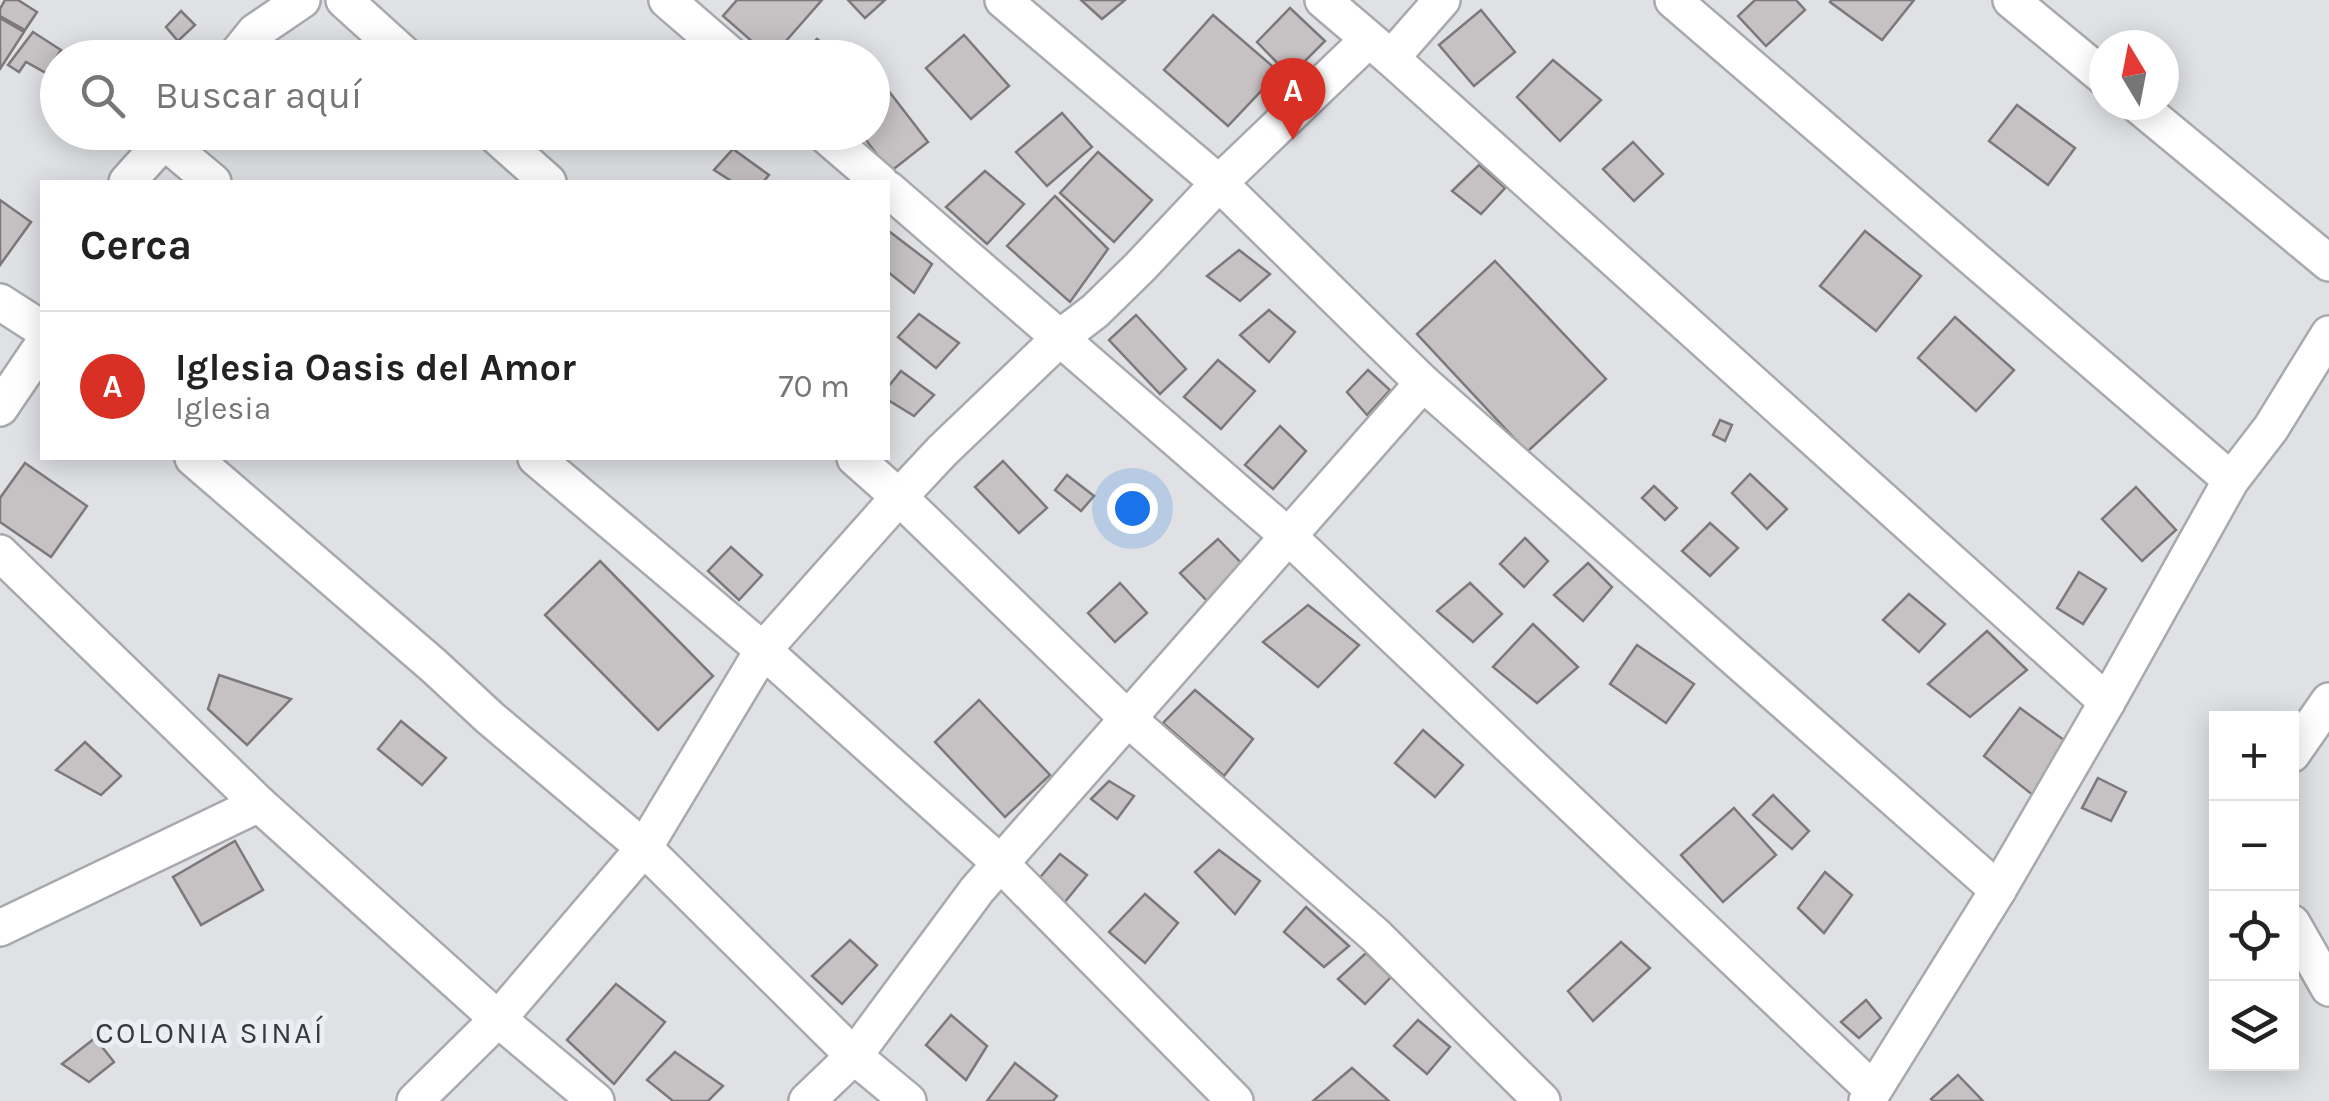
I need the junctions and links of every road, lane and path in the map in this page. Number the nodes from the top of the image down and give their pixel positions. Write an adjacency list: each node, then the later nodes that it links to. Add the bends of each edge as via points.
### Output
1 (302, 0): 9 (street)
2 (344, 0): 10 (street)
3 (667, 0): 11 (street)
4 (1003, 0): 23 (street)
5 (1323, 0): 12 (street)
6 (1442, 0): 12 (street)
7 (1673, 0): 36 (street)
8 (2011, 0): 13 (street)
9 (249, 40)
10 (388, 40)
11 (713, 40)
12 (1380, 49): 23 (street); 41 (street)
13 (2089, 65)
14 (2156, 120): 25 (street)
15 (156, 150): 19 (street)
16 (181, 150): 20 (street)
17 (512, 150): 21 (street)
18 (843, 150): 22 (street)
19 (128, 180)
20 (211, 180)
21 (546, 180)
22 (878, 180)
23 (1219, 183): 29 (street, via 1129,278); 31 (street)
24 (890, 191): 29 (street)
25 (2329, 263)
26 (0, 302): 27 (street)
27 (40, 328)
28 (2329, 334): 36 (street)
29 (1061, 337): 37 (street); 38 (street)
30 (40, 349): 32 (street)
31 (1423, 383): 38 (street); 48 (street)
32 (0, 408)
33 (195, 460): 46 (street)
34 (538, 460): 40 (street)
35 (857, 460): 37 (street)
36 (2232, 480): 41 (street)
37 (899, 497): 40 (street); 43 (street)
38 (1288, 536): 43 (street); 54 (street)
39 (0, 554): 45 (street)
40 (762, 650): 46 (street); 47 (street)
41 (2108, 702): 48 (street)
42 (2329, 702): 44 (street)
43 (1128, 718): 47 (street); 60 (street, via 1375,935)
44 (2299, 744)
45 (259, 804): 49 (street); 52 (street)
46 (644, 848): 52 (street); 53 (street)
47 (1000, 863): 53 (street); 59 (street)
48 (1998, 890): 54 (street)
49 (0, 928)
50 (2299, 935): 51 (street)
51 (2329, 988)
52 (498, 1019): 55 (street); 56 (street)
53 (854, 1056): 57 (street); 58 (street)
54 (1870, 1096)
55 (416, 1101)
56 (596, 1101)
57 (807, 1101)
58 (908, 1101)
59 (1235, 1101)
60 (1542, 1101)

